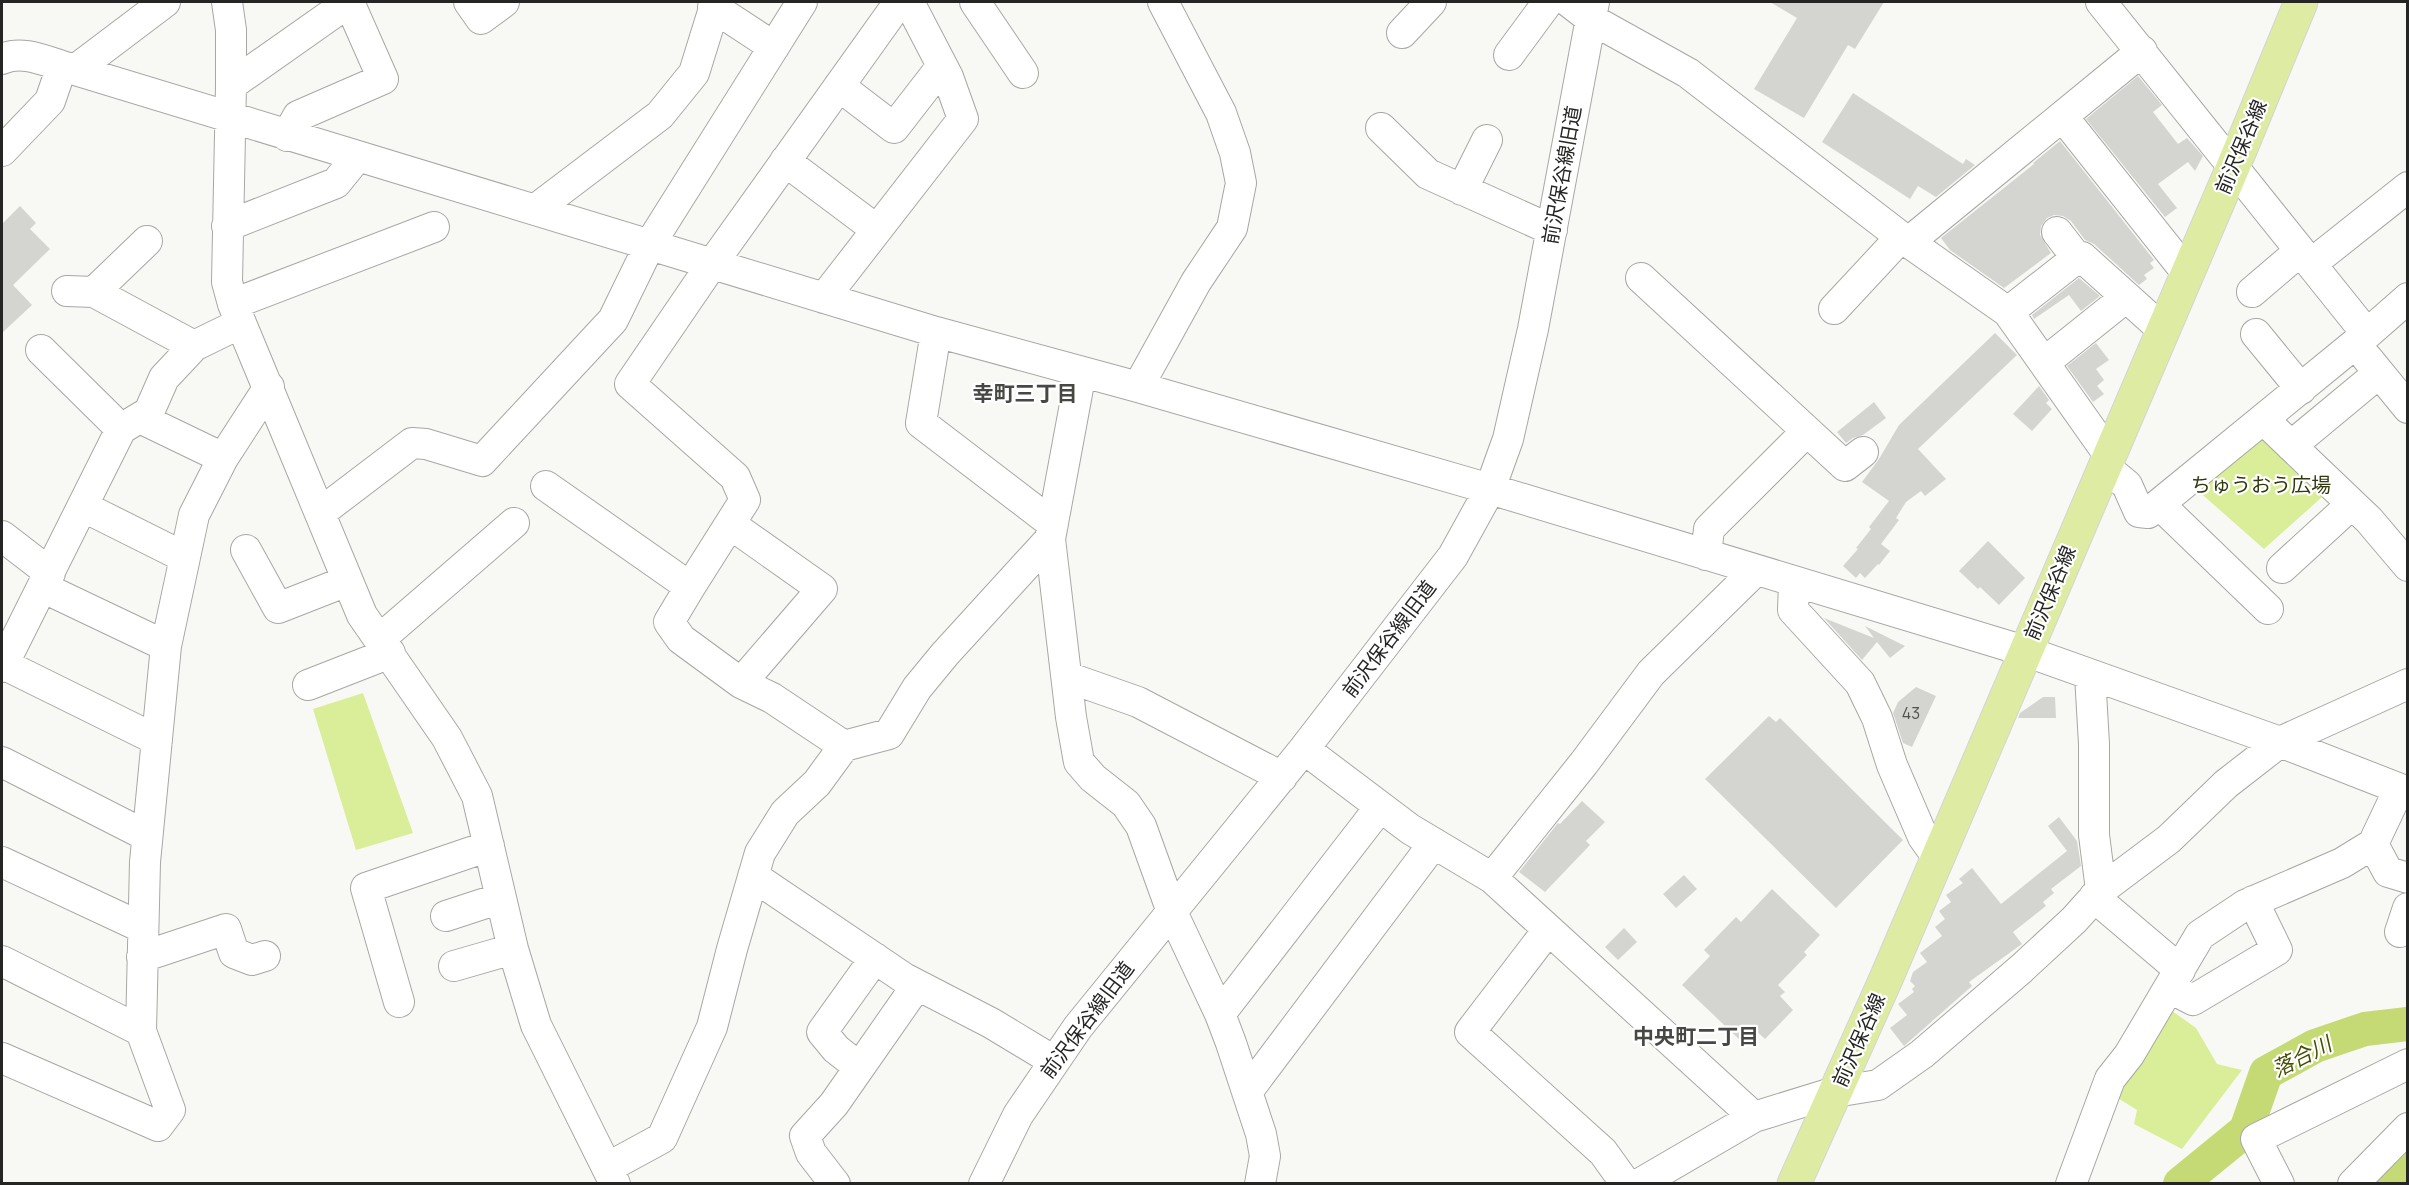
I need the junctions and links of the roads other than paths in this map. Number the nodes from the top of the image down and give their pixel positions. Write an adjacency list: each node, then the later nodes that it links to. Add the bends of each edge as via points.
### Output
1 (165, 2): 21 (street)
2 (227, 2): 23 (street)
3 (469, 2): 4 (street, via 481,19)
4 (504, 2)
5 (802, 2): 16 (street)
6 (910, 2): 20 (street); 24 (street, via 897,5)
7 (975, 2): 22 (street)
8 (1431, 2): 15 (street)
9 (1548, 2): 18 (street)
10 (2101, 2): 17 (street)
11 (2301, 2): 33 (main road, 前沢保谷線)
12 (714, 4): 16 (street); 36 (street, via 694,73 660,115)
13 (1585, 8): 40 (street, 前沢保谷線旧道); 42 (street, via 1688,73)
14 (1175, 9): 68 (street, via 1221,113 1241,183 1232,228 1196,282)
15 (1402, 33)
16 (774, 47): 44 (street)
17 (2142, 51): 25 (street); 33 (street)
18 (1509, 56)
19 (2, 59): 21 (street, via 24,55)
20 (942, 66): 24 (street, via 894,128); 39 (street, via 963,119)
21 (69, 68): 26 (street); 30 (street, via 50,100)
22 (1023, 73)
23 (231, 85): 26 (street); 28 (street, via 349,2 383,79 298,116)
24 (839, 86): 32 (street)
25 (2063, 117): 42 (street); 48 (street)
26 (229, 118): 28 (street); 37 (street)
27 (1381, 128): 35 (street, via 1428,174)
28 (287, 136): 31 (street)
29 (1487, 140): 35 (street)
30 (2, 151)
31 (357, 157): 36 (street); 37 (street, via 336,183)
32 (785, 161): 39 (street); 47 (street)
33 (2233, 167): 45 (street); 48 (main road, 前沢保谷線)
34 (2408, 188): 45 (street)
35 (1462, 190): 40 (street)
36 (536, 209): 44 (street)
37 (227, 226): 56 (street, via 227,282)
38 (434, 227): 56 (street)
39 (877, 230): 51 (street)
40 (1552, 230): 79 (street, 前沢保谷線旧道, via 1508,439)
41 (2056, 232): 46 (street)
42 (1906, 239): 54 (street); 55 (street)
43 (147, 241): 61 (street, via 81,292)
44 (650, 244): 47 (street); 83 (street, via 614,320 482,461 412,443)
45 (2305, 257): 50 (street); 60 (street)
46 (2077, 258): 52 (street, via 2082,257); 55 (street, via 2029,279)
47 (712, 264): 51 (street); 85 (street, via 630,384 735,477 745,500)
48 (2187, 273): 57 (main road, 前沢保谷線)
49 (1641, 278): 73 (street)
50 (2252, 292)
51 (824, 298): 58 (street)
52 (2125, 298): 57 (street); 63 (street)
53 (2408, 298): 60 (street)
54 (1834, 309)
55 (2008, 312): 63 (street)
56 (237, 314): 61 (street); 67 (street)
57 (2162, 329): 77 (main road, 前沢保谷線)
58 (936, 332): 64 (street); 86 (street, via 921,423)
59 (2256, 334): 66 (street)
60 (2361, 339): 65 (street); 66 (street)
61 (194, 346): 72 (street, via 164,378 149,412)
62 (41, 350): 72 (street)
63 (2045, 362): 77 (street)
64 (1081, 372): 68 (street); 86 (street)
65 (2379, 373): 69 (street); 70 (street)
66 (2305, 385): 70 (street); 71 (street)
67 (269, 387): 76 (street); 83 (street)
68 (1138, 387): 79 (street)
69 (2408, 408)
70 (2338, 418): 74 (street)
71 (2264, 420): 74 (street); 80 (street)
72 (131, 424): 76 (street); 82 (street)
73 (1807, 431): 75 (street, via 1845,466); 89 (street, via 1709,529)
74 (2291, 446): 81 (street)
75 (1863, 452)
76 (223, 458): 90 (street, via 194,515)
77 (2107, 460): 80 (street, via 2127,485 2139,512 2148,513); 101 (main road, 前沢保谷線)
78 (546, 486): 97 (street)
79 (1490, 489): 89 (street); 111 (street, 前沢保谷線旧道, via 1453,556)
80 (2159, 504): 98 (street)
81 (2352, 504): 91 (street); 92 (street)
82 (84, 507): 90 (street); 94 (street)
83 (320, 513): 95 (street)
84 (514, 523): 100 (street)
85 (730, 524): 97 (street); 105 (street, via 822,589)
86 (1051, 531): 104 (street); 110 (street, via 917,688 889,734)
87 (2, 536): 94 (street)
88 (246, 550): 95 (street, via 278,608)
89 (1706, 555): 93 (street)
90 (184, 557): 99 (street)
91 (2408, 566)
92 (2282, 568)
93 (1756, 570): 96 (street); 123 (street, via 1651,673)
94 (46, 580): 99 (street); 102 (street)
95 (347, 581): 100 (street, via 362,615)
96 (1794, 582): 101 (street); 120 (street, via 1793,610 1860,683 1923,837)
97 (690, 587): 105 (street, via 669,622 681,639)
98 (2268, 609)
99 (166, 646): 108 (street)
100 (385, 646): 107 (street); 119 (street, via 447,738 477,796)
101 (2025, 651): 103 (street); 120 (main road, 前沢保谷線)
102 (2, 665): 108 (street)
103 (2090, 675): 109 (street); 125 (street)
104 (1066, 678): 113 (street, via 1138,702); 128 (street, via 1080,762 1093,778 1126,804 1141,826)
105 (741, 684): 110 (street, via 772,698)
106 (2408, 684): 109 (street)
107 (308, 685)
108 (157, 740): 116 (street)
109 (2280, 742): 114 (street); 125 (street, via 2226,784 2169,840)
110 (844, 746): 122 (street, via 817,783 784,813 760,853)
111 (1304, 749): 113 (street, 前沢保谷線旧道); 115 (street)
112 (2, 762): 116 (street)
113 (1282, 777): 128 (street, 前沢保谷線旧道)
114 (2403, 790): 118 (street)
115 (1380, 807): 117 (street); 141 (street)
116 (147, 836): 130 (street)
117 (1434, 843): 123 (street); 147 (street)
118 (2373, 844): 124 (street, via 2388,872); 127 (street, via 2342,863)
119 (489, 846): 126 (street); 140 (street, via 366,888)
120 (1938, 858): 148 (main road, 前沢保谷線)
121 (2, 862): 130 (street)
122 (753, 876): 135 (street); 151 (street, via 712,1027 662,1138)
123 (1492, 878): 131 (street)
124 (2408, 878)
125 (2098, 894): 138 (street); 148 (street, via 2028,963 1922,1054 1878,1085)
126 (501, 898): 129 (street); 132 (street)
127 (2253, 901): 138 (street, via 2200,935); 138 (street, via 2277,950 2193,1000)
128 (1172, 912): 141 (street); 144 (street, 前沢保谷線旧道)
129 (446, 916)
130 (143, 928): 134 (street)
131 (1548, 930): 149 (street); 155 (street, via 1470,1032 1603,1152)
132 (513, 949): 137 (street); 151 (street, via 536,1025)
133 (265, 956): 134 (street, via 252,960 234,953 226,929)
134 (142, 957): 142 (street)
135 (875, 958): 139 (street); 146 (street, via 822,1032)
136 (2, 962): 142 (street)
137 (454, 966)
138 (2175, 979): 158 (street, via 2110,1078)
139 (917, 985): 144 (street); 146 (street)
140 (399, 1002)
141 (1220, 1014): 147 (street)
142 (141, 1031): 143 (street, via 170,1110 158,1126)
143 (2, 1058)
144 (1054, 1061): 153 (street, 前沢保谷線旧道, via 1018,1115)
145 (2408, 1064): 159 (street, via 2256,1139)
146 (859, 1067): 152 (street, via 834,1104 805,1136 811,1154)
147 (1247, 1092): 154 (street, via 1265,1156)
148 (1835, 1092): 149 (street); 157 (main road, 前沢保谷線)
149 (1754, 1117): 156 (street)
150 (2408, 1128): 160 (street)
151 (611, 1176)
152 (835, 1184)
153 (984, 1184)
154 (1260, 1184)
155 (1626, 1184)
156 (1639, 1184)
157 (1794, 1184)
158 (2071, 1184)
159 (2279, 1184)
160 (2353, 1184)

